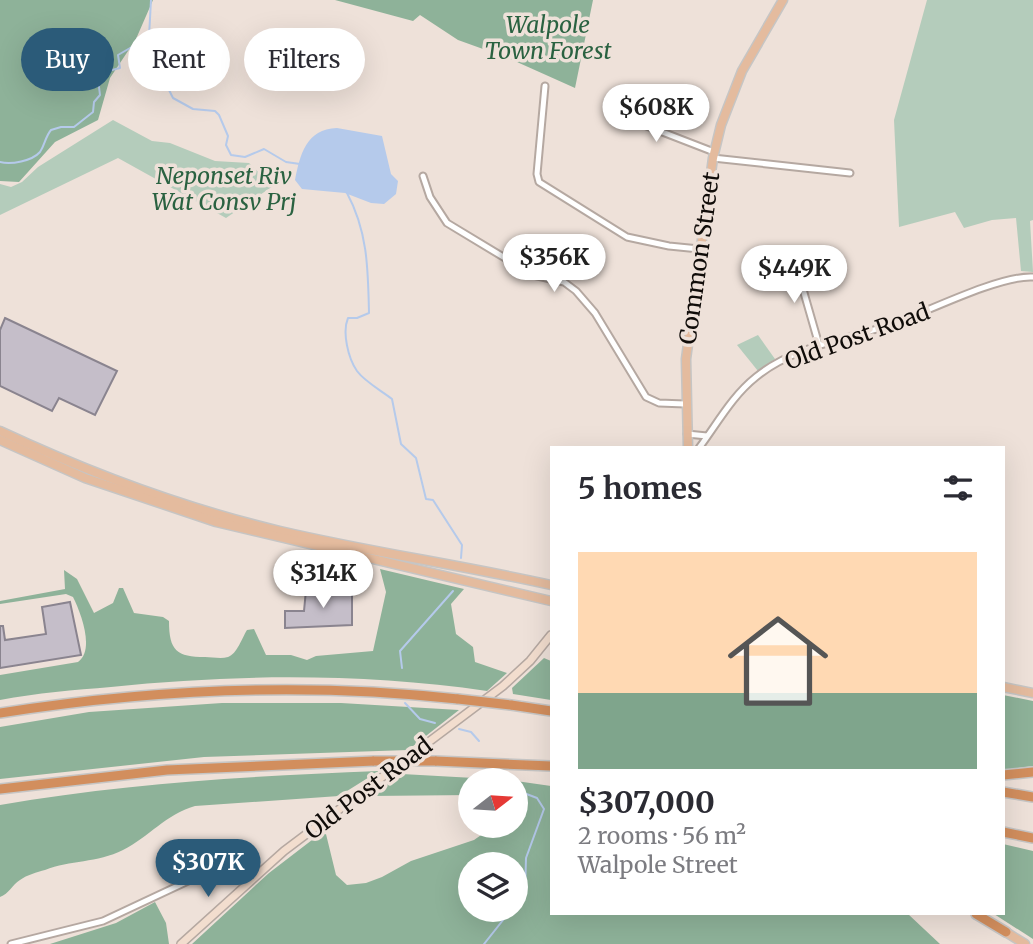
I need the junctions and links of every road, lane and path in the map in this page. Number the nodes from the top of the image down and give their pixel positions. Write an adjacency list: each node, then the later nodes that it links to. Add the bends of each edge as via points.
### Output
1 (783, 0): 4 (main road, Common Street, via 742,71)
2 (545, 86): 7 (street, via 539,182 628,237)
3 (608, 111): 4 (street)
4 (713, 155): 5 (street); 7 (main road, Common Street)
5 (850, 173)
6 (423, 176): 11 (street, via 447,223 533,275 564,282 576,291 595,313 646,397 659,403)
7 (699, 249): 11 (main road, Common Street)
8 (794, 258): 10 (street)
9 (1033, 276): 10 (street, Old Post Road, via 1003,281 893,324)
10 (819, 345): 14 (street, Old Post Road, via 756,377)
11 (685, 404): 13 (main road, Common Street)
12 (0, 431): 18 (main road, via 88,470 229,518)
13 (687, 434): 14 (street); 16 (main road, Common Street)
14 (707, 436): 17 (street, Old Post Road)
15 (0, 440): 19 (main road, via 85,478 216,523)
16 (688, 446)
17 (700, 446)
18 (550, 585)
19 (550, 601)
20 (550, 636): 35 (main road, Old Post Road, via 493,695)
21 (1005, 687): 22 (main road)
22 (1033, 693)
23 (550, 711): 24 (highway, bridge, via 357,691 229,690 123,697)
24 (0, 713)
25 (518, 764): 26 (highway); 27 (highway); 30 (highway, bridge, via 374,761 167,770)
26 (550, 766)
27 (550, 772)
28 (1033, 772): 29 (highway)
29 (1005, 775)
30 (0, 789)
31 (1005, 792): 32 (highway)
32 (1033, 797)
33 (1005, 832): 34 (highway)
34 (1033, 838)
35 (257, 874): 39 (street, via 246,861 233,860 103,921); 40 (main road, Old Post Road)
36 (978, 915): 38 (highway)
37 (983, 915): 38 (main road)
38 (1006, 932): 41 (main road)
39 (11, 944)
40 (181, 944)
41 (1025, 944)

